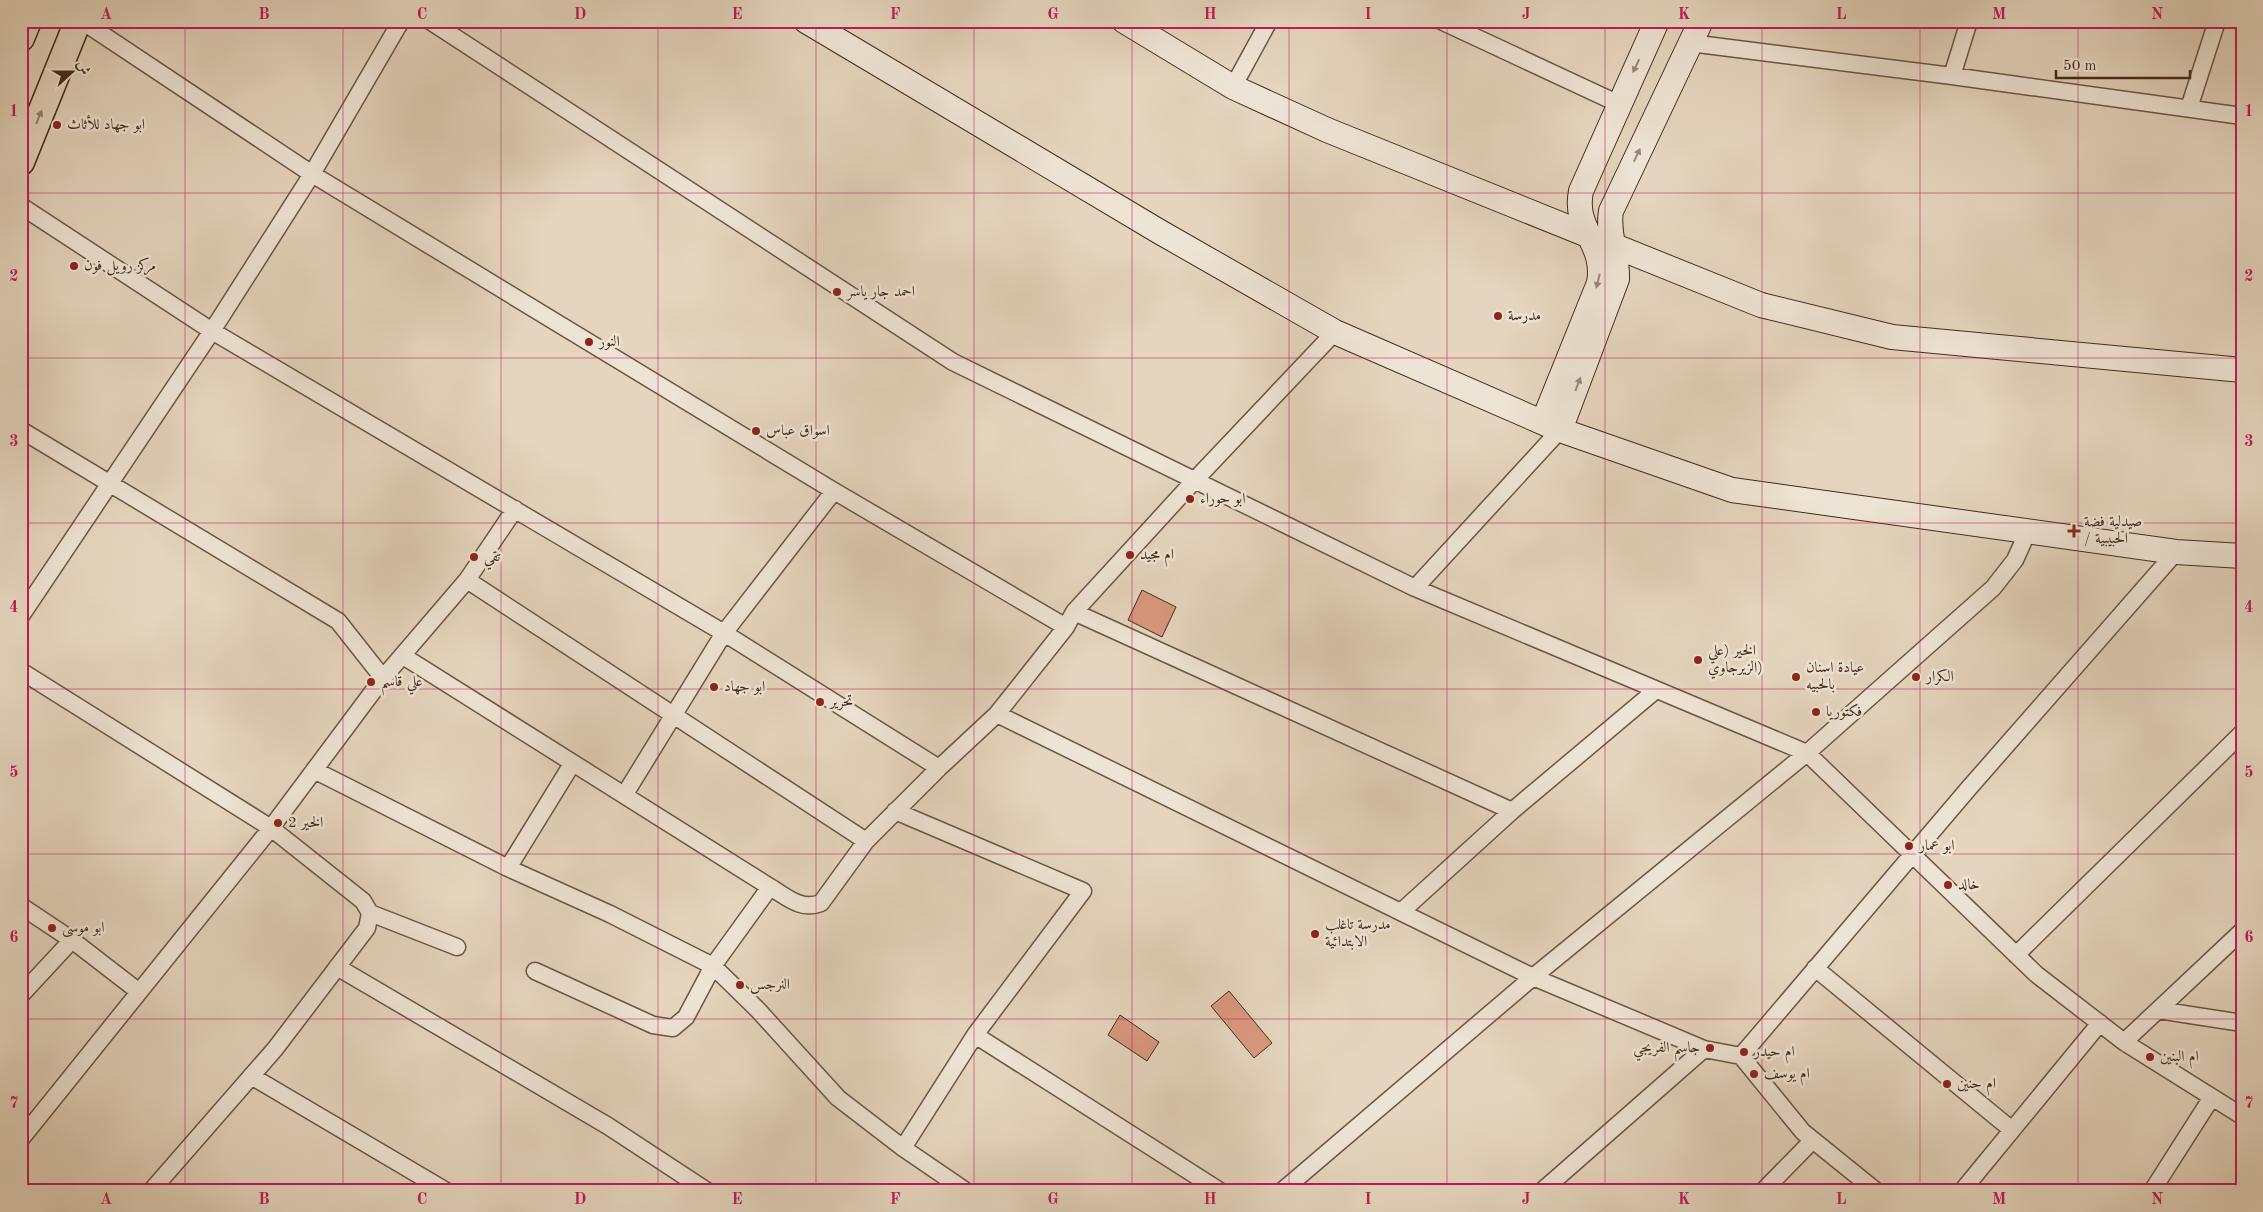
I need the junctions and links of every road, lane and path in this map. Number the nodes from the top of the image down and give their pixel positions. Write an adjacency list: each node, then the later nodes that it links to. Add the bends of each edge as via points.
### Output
1 (28, 21): 14 (main road)
2 (78, 21): 21 (main road, one-way to 2)
3 (82, 21): 22 (street)
4 (402, 21): 22 (street)
5 (430, 21): 31 (street, via 953,362)
6 (806, 21): 27 (street)
7 (1124, 21): 17 (street)
8 (1269, 21): 17 (street)
9 (1441, 21): 18 (street)
10 (1657, 21): 18 (street, one-way to 18)
11 (1700, 21): 15 (street)
12 (1969, 21): 16 (street)
13 (2217, 21): 19 (street)
14 (21, 38)
15 (1690, 43): 16 (street); 25 (street, one-way to 15, via 1609,234 1612,210)
16 (1952, 76): 19 (street)
17 (1233, 87): 24 (street, via 1327,130)
18 (1619, 104): 24 (street, via 1580,191 1580,218)
19 (2189, 108): 20 (street)
20 (2242, 116)
21 (21, 162)
22 (312, 174): 26 (street); 33 (street)
23 (21, 206): 26 (street)
24 (1589, 236): 25 (street); 29 (street, one-way to 29, via 1598,253 1599,283)
25 (1612, 246): 28 (street, via 1761,305 1892,337); 29 (street, one-way to 25, via 1614,290 1617,268)
26 (212, 330): 32 (street); 34 (street)
27 (1335, 332): 29 (street); 31 (street)
28 (2242, 370)
29 (1552, 426): 35 (street, via 1732,490); 39 (street)
30 (21, 430): 32 (street)
31 (1194, 481): 39 (street); 40 (street)
32 (110, 483): 41 (street); 46 (street, via 338,621)
33 (834, 491): 42 (street); 43 (street)
34 (515, 509): 38 (street); 43 (street)
35 (2028, 531): 36 (street); 51 (street, via 2015,560 1993,588)
36 (2176, 552): 37 (street); 60 (street)
37 (2242, 556)
38 (467, 580): 44 (street); 49 (street)
39 (1415, 588): 47 (street)
40 (1074, 612): 42 (street); 56 (street)
41 (21, 616)
42 (1066, 627): 48 (street)
43 (724, 633): 49 (street); 53 (street)
44 (403, 656): 46 (street); 52 (street)
45 (21, 671): 58 (street)
46 (382, 678): 54 (street)
47 (1656, 690): 51 (street); 56 (street)
48 (996, 714): 53 (street); 64 (street)
49 (674, 715): 55 (street); 59 (street)
50 (2242, 733): 69 (street)
51 (1807, 753): 60 (street); 74 (street)
52 (572, 764): 55 (street); 61 (street)
53 (939, 768): 57 (street)
54 (314, 770): 58 (street); 61 (street)
55 (625, 794): 62 (street)
56 (1512, 811): 64 (street)
57 (895, 812): 59 (street); 80 (street, via 1083,891)
58 (271, 828): 65 (street, via 363,901); 75 (street)
59 (866, 841): 62 (street, via 821,903 802,906)
60 (1911, 856): 69 (street); 72 (street)
61 (508, 868): 70 (street)
62 (770, 887): 70 (street)
63 (21, 906): 67 (street)
64 (1402, 911): 74 (street)
65 (370, 913): 68 (street); 71 (street, via 367,928)
66 (2242, 930): 77 (street)
67 (72, 940): 75 (street); 76 (street)
68 (457, 947)
69 (2016, 955): 78 (street)
70 (713, 966): 73 (street, via 686,1017 673,1028 666,1029); 90 (street, via 838,1098)
71 (338, 967): 84 (street); 93 (street, via 608,1126)
72 (1815, 968): 83 (street); 87 (street)
73 (535, 971)
74 (1533, 977): 82 (street); 96 (street)
75 (138, 990): 88 (street)
76 (21, 995)
77 (2158, 1010): 79 (street); 81 (street)
78 (2100, 1023): 81 (street); 87 (street)
79 (2242, 1023)
80 (975, 1035): 90 (street); 95 (street)
81 (2124, 1042): 85 (street)
82 (1704, 1049): 83 (street); 97 (street)
83 (1741, 1056): 89 (street, via 1803,1132)
84 (251, 1076): 91 (street); 92 (street)
85 (2212, 1097): 86 (street); 101 (street)
86 (2242, 1116)
87 (2012, 1130): 100 (street)
88 (21, 1139)
89 (1814, 1140): 98 (street); 99 (street)
90 (903, 1148): 94 (street)
91 (154, 1190)
92 (446, 1191)
93 (707, 1191)
94 (966, 1191)
95 (1220, 1191)
96 (1282, 1191)
97 (1542, 1191)
98 (1763, 1191)
99 (1876, 1191)
100 (1962, 1191)
101 (2152, 1191)

